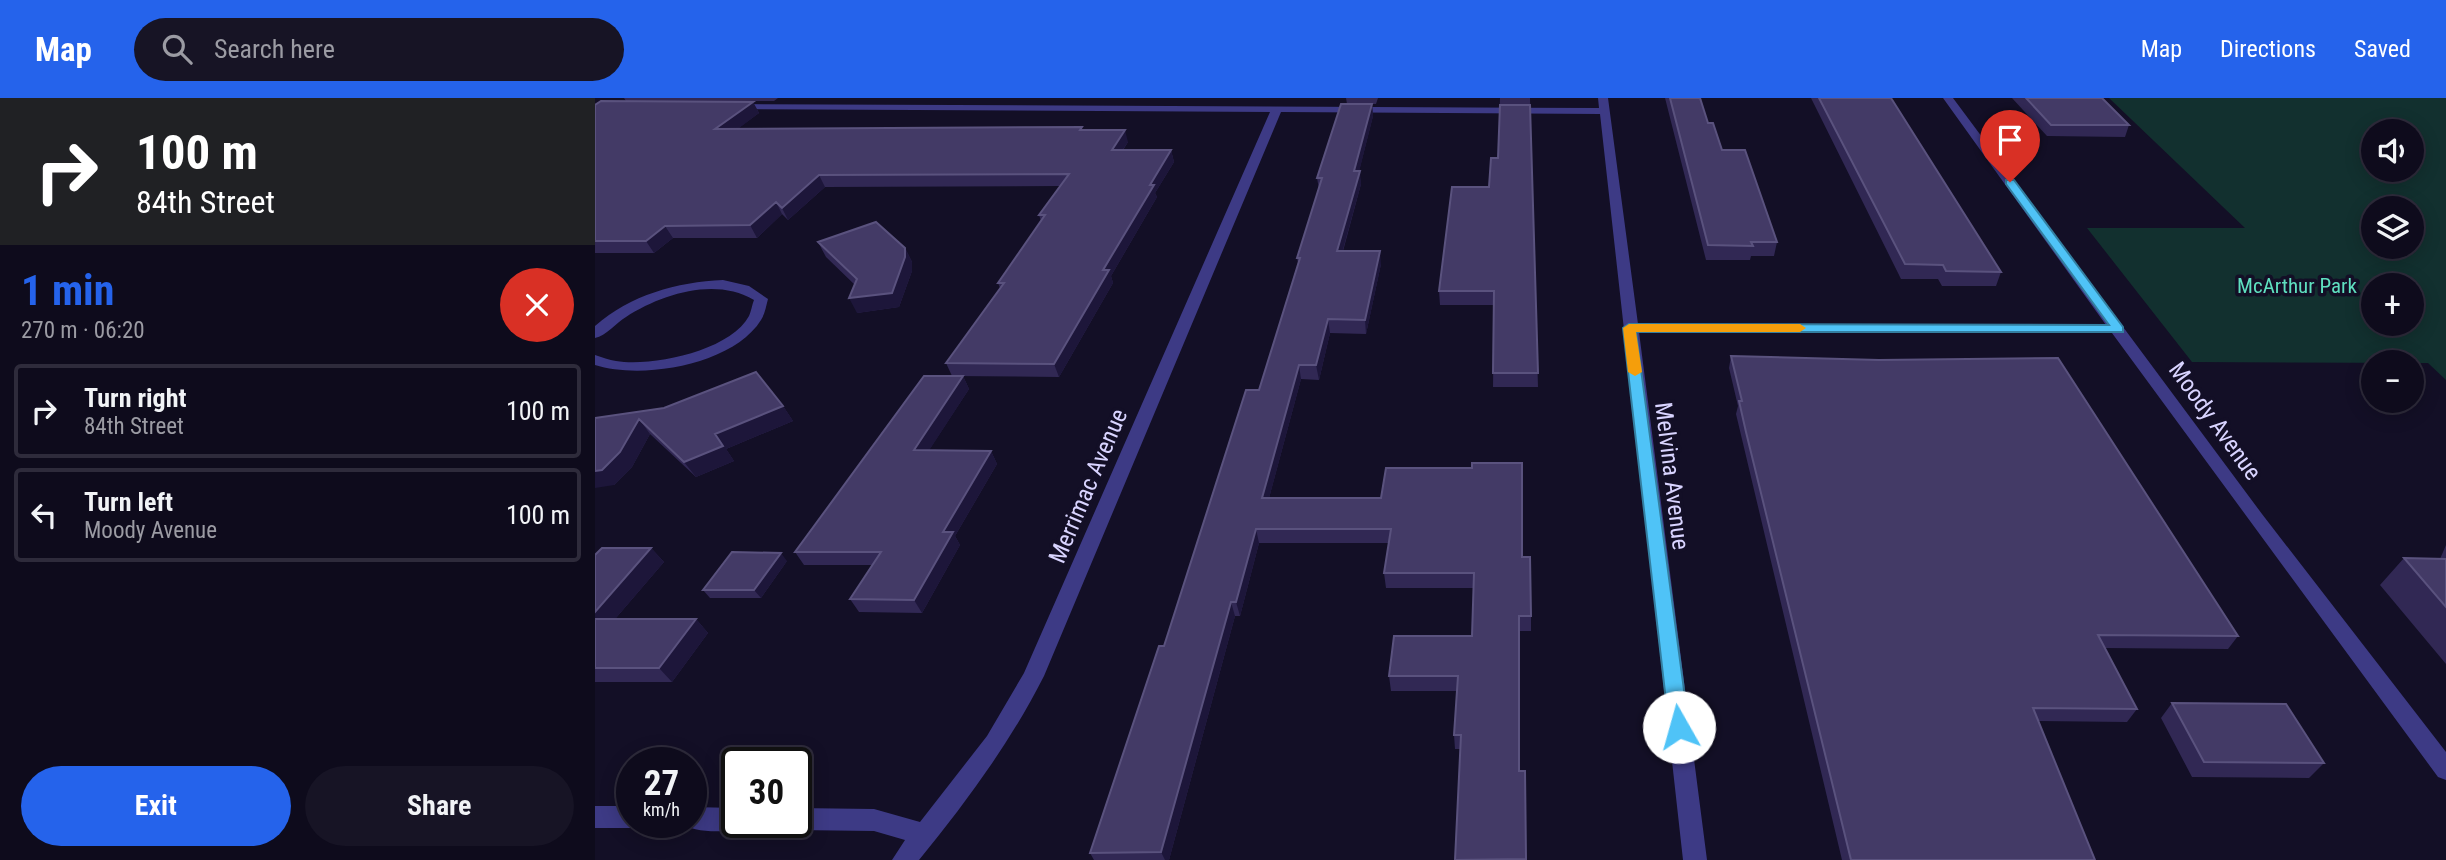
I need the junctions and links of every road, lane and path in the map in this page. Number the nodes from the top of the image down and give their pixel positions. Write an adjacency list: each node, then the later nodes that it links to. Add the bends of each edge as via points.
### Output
1 (851, 98): 5 (street)
2 (1948, 98): 9 (street, Moody Avenue)
3 (1604, 105): 6 (street); 8 (street, Melvina Avenue)
4 (718, 106): 5 (street)
5 (841, 107): 6 (street)
6 (1277, 109): 15 (street, Merrimac Avenue, via 1033,676 995,743)
7 (598, 328): 10 (street, via 643,301 694,287 738,286 761,299 761,309 747,328 697,356 645,368 604,365)
8 (1629, 328): 9 (street); 17 (street, Melvina Avenue)
9 (2119, 329): 11 (street, Moody Avenue)
10 (595, 360)
11 (2446, 770)
12 (595, 817): 13 (street)
13 (616, 817)
14 (812, 819): 15 (street, via 874,820)
15 (923, 834): 16 (street, Merrimac Avenue)
16 (904, 860)
17 (1695, 860)

